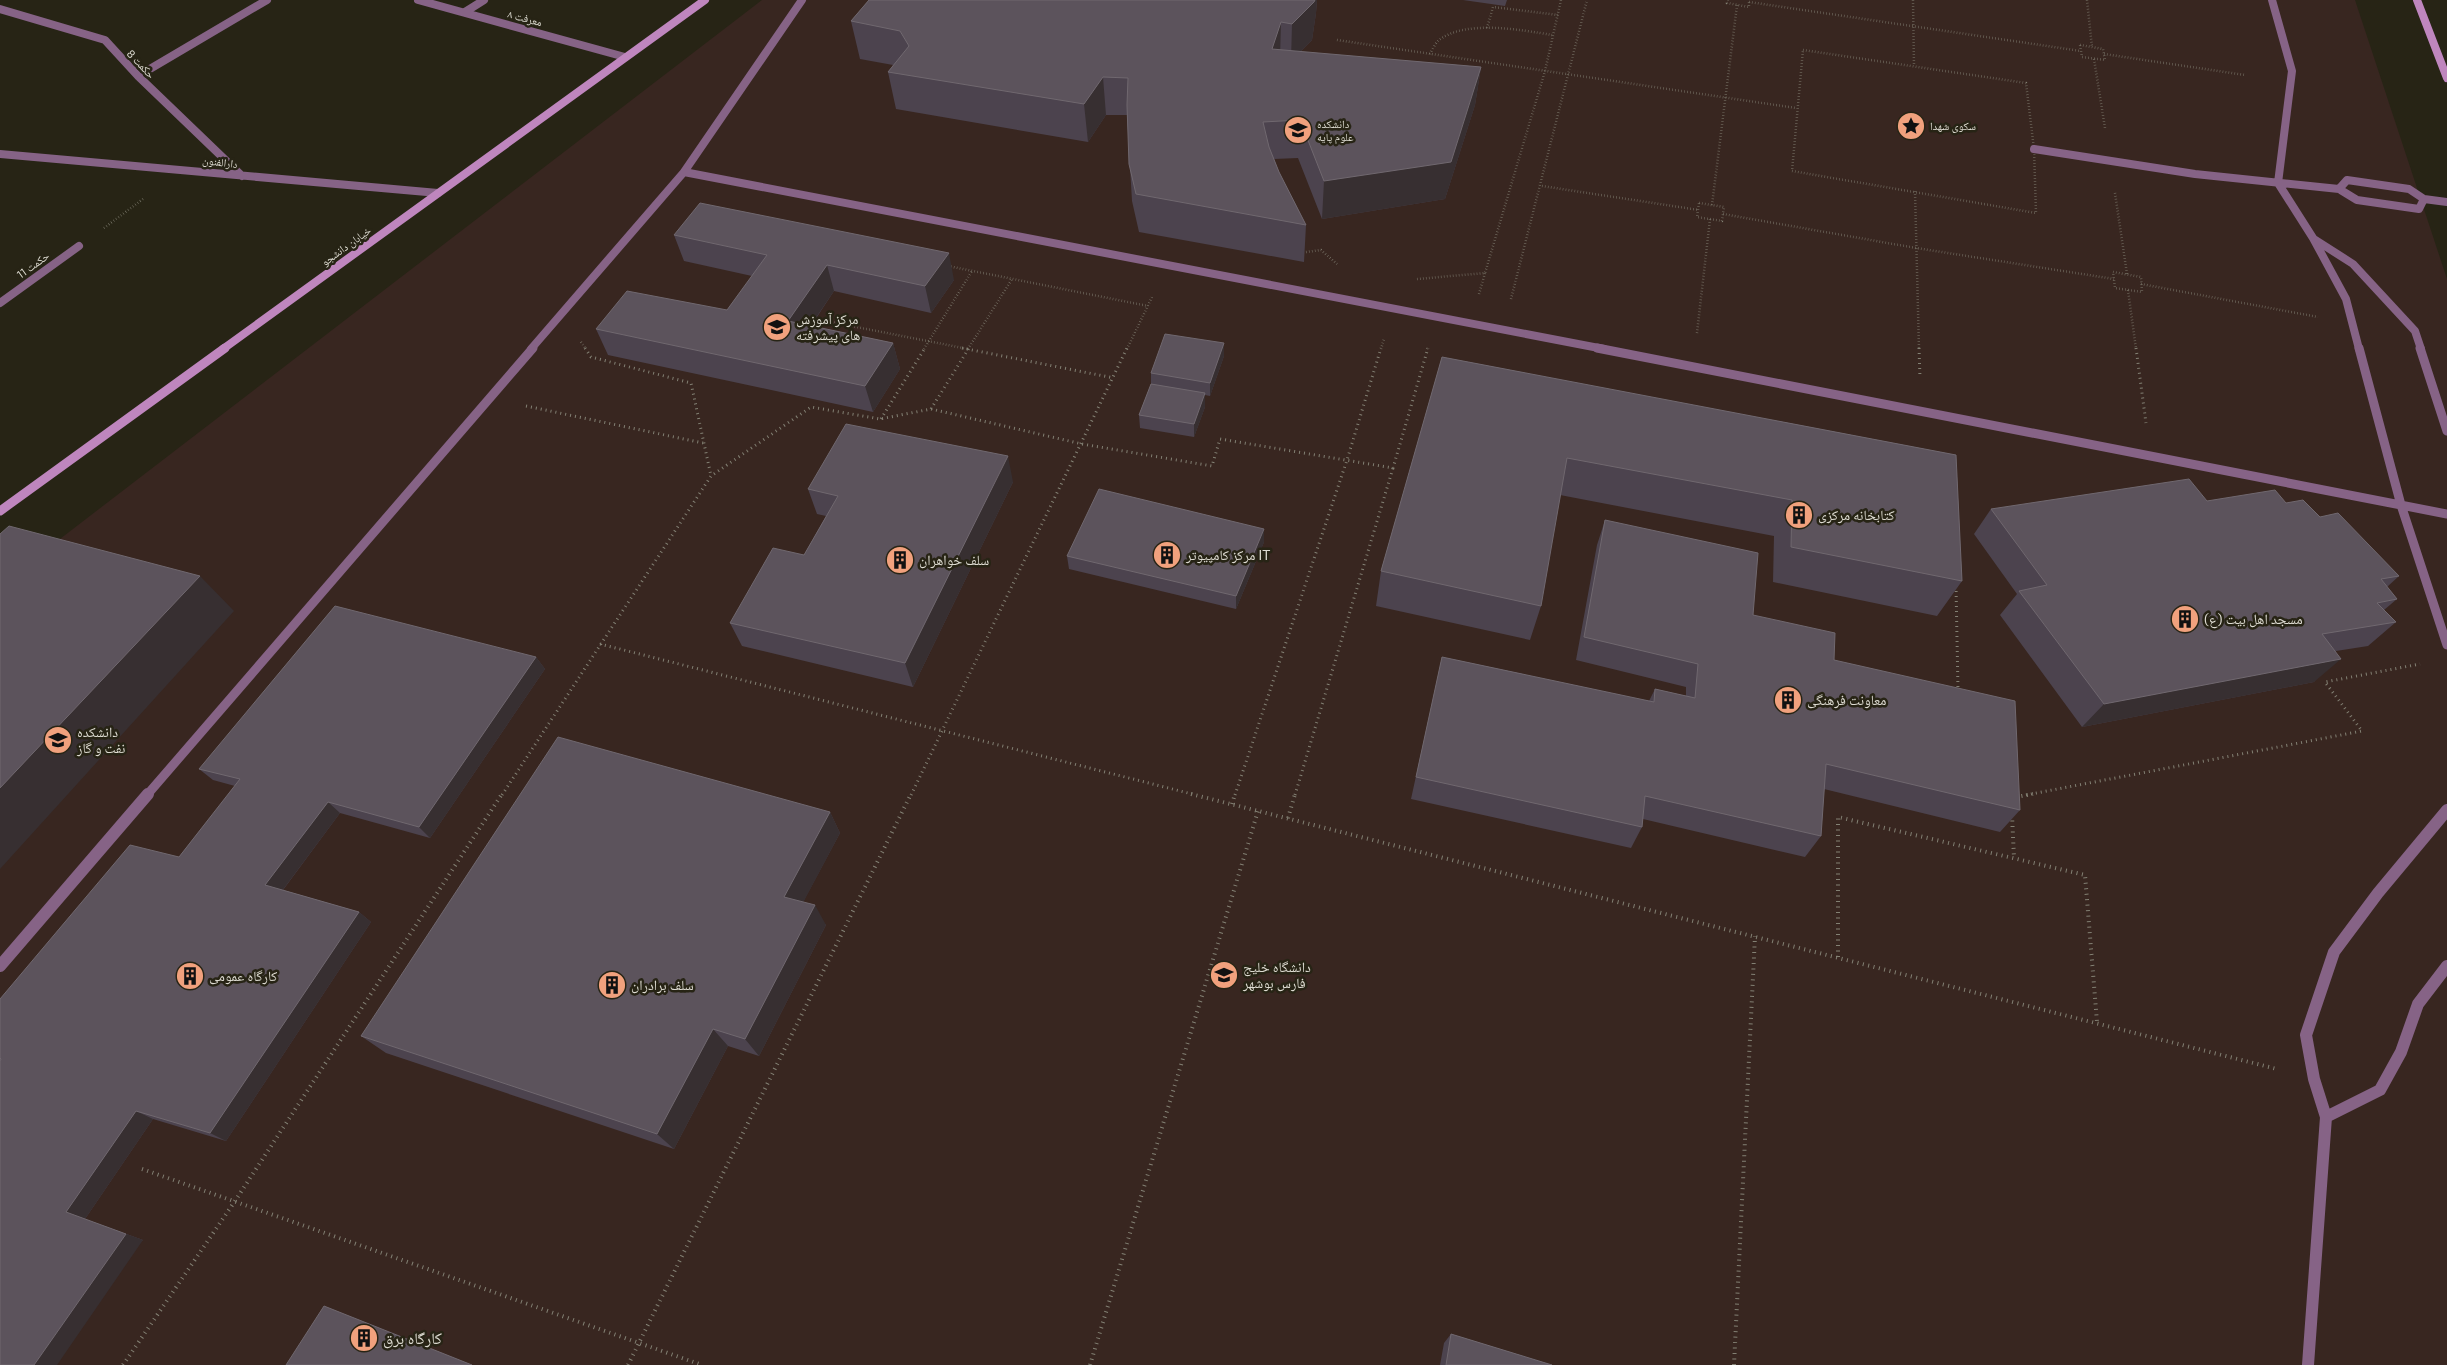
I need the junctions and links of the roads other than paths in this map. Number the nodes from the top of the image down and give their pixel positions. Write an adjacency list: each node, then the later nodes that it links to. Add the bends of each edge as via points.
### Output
1 (267, 0): 11 (street)
2 (418, 0): 9 (street, معرفت ۸)
3 (484, 0): 9 (street)
4 (704, 0): 10 (street, خیابان دانشجو)
5 (802, 0): 15 (street)
6 (2272, 0): 17 (street, via 2292,71)
7 (2417, 0): 12 (street)
8 (0, 9): 11 (street, حکمت 8, via 104,40)
9 (465, 12): 10 (street, معرفت ۸)
10 (625, 57): 19 (street, خیابان دانشجو)
11 (138, 76): 16 (street, حکمت 8)
12 (2447, 78)
13 (2034, 149): 17 (street, via 2195,174)
14 (0, 154): 16 (street, دارالفنون)
15 (684, 172): 26 (street, via 1921,409); 31 (street)
16 (242, 176): 19 (street, دارالفنون)
17 (2278, 183): 18 (street); 22 (street)
18 (2339, 190): 20 (street, via 2357,200 2419,208); 20 (street, via 2347,180 2409,189)
19 (438, 193): 27 (street, خیابان دانشجو)
20 (2424, 199): 21 (street)
21 (2447, 202)
22 (2314, 238): 25 (street, via 2353,264 2415,331); 26 (street, via 2346,299)
23 (79, 246): 24 (street, حکمت 11)
24 (0, 303)
25 (2447, 430)
26 (2401, 506): 28 (street); 29 (street)
27 (0, 511)
28 (2447, 514)
29 (2447, 645)
30 (2447, 810): 33 (street, via 2334,952 2306,1035 2314,1079)
31 (0, 966)
32 (2447, 966): 33 (street, via 2418,1004 2401,1052 2380,1090)
33 (2326, 1117): 34 (street)
34 (2308, 1365)

